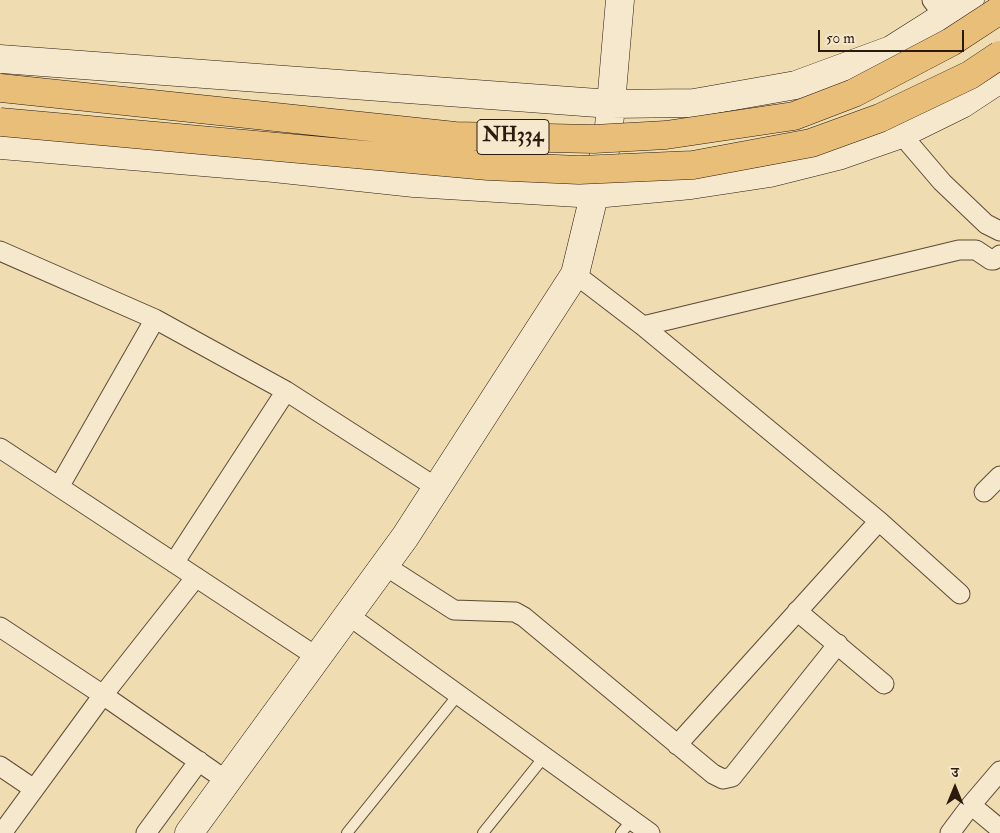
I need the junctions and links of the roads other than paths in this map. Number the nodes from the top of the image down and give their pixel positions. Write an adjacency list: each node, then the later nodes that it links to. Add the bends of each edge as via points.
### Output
1 (620, 0): 9 (street)
2 (970, 0): 3 (street)
3 (938, 8): 9 (street, via 891,50 796,85 694,103)
4 (1000, 10): 8 (highway, NH334, bridge, via 951,42 854,93 803,112 666,135 594,139 455,136)
5 (1000, 56): 10 (highway, NH334, bridge, via 970,75 880,118 811,144 694,164 579,170 488,166)
6 (0, 59): 9 (street)
7 (1000, 79): 11 (street, via 962,104)
8 (0, 88)
9 (611, 104): 13 (street, via 608,138)
10 (0, 122)
11 (901, 134): 13 (street, via 838,156 770,173 691,185); 14 (street, via 942,182 986,224)
12 (0, 145): 13 (street, via 414,183)
13 (595, 194): 17 (street)
14 (1000, 231)
15 (0, 250): 18 (street)
16 (1000, 255): 19 (street, via 991,260 976,250 959,250)
17 (575, 274): 19 (street); 24 (street)
18 (155, 319): 20 (street); 23 (street)
19 (643, 326): 26 (street)
20 (286, 391): 24 (street); 27 (street)
21 (0, 448): 23 (street)
22 (1000, 476): 25 (street)
23 (58, 487): 27 (street)
24 (437, 488): 28 (street)
25 (984, 492)
26 (879, 520): 30 (street); 31 (street)
27 (174, 563): 29 (street)
28 (384, 566): 32 (street); 39 (street, via 454,610 515,612 524,617)
29 (196, 577): 35 (street); 38 (street)
30 (960, 594)
31 (797, 611): 34 (street); 39 (street)
32 (348, 615): 35 (street); 37 (street)
33 (0, 627): 38 (street)
34 (838, 644): 36 (street); 39 (street, via 732,777 723,779 713,774)
35 (317, 657): 44 (street)
36 (884, 684)
37 (458, 694): 40 (street); 52 (lane)
38 (103, 695): 41 (street); 45 (street)
39 (677, 745)
40 (544, 757): 47 (street); 53 (lane)
41 (199, 762): 44 (street); 50 (street)
42 (0, 766): 45 (street)
43 (1000, 771): 46 (street)
44 (227, 781): 51 (street)
45 (34, 789): 49 (street)
46 (971, 805): 48 (street); 55 (street)
47 (626, 826): 54 (street)
48 (1000, 829)
49 (2, 833)
50 (146, 833)
51 (189, 833)
52 (347, 833)
53 (483, 833)
54 (650, 833)
55 (950, 833)

